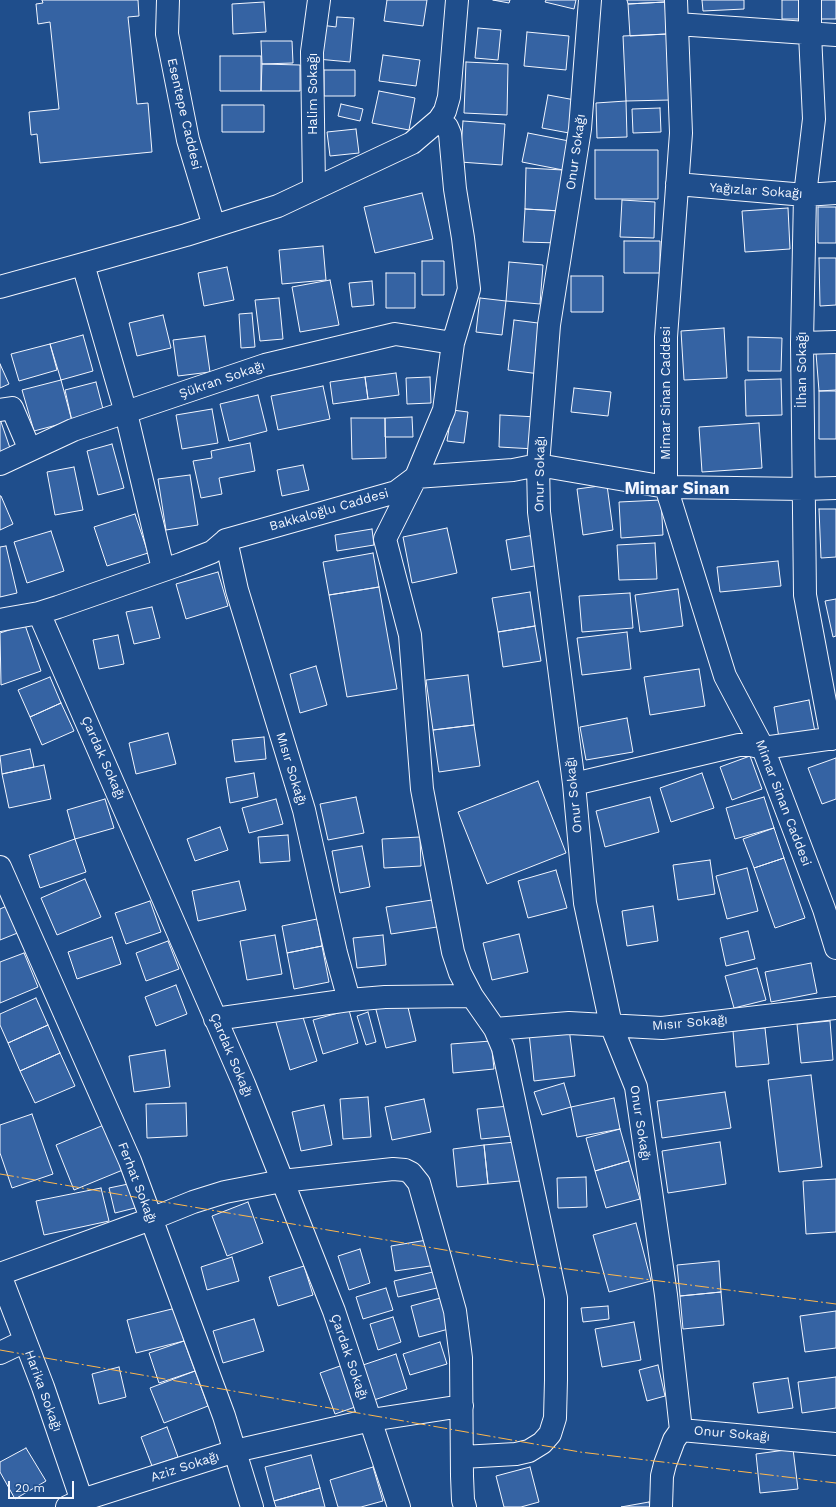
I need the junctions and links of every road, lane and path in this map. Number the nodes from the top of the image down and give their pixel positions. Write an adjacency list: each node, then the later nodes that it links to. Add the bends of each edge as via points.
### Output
1 (168, 0): 15 (street, Esentepe Caddesi, via 167,34 188,140)
2 (319, 0): 12 (street, Halim Sokağı, via 312,52)
3 (457, 0): 10 (street, via 449,97)
4 (590, 0): 25 (street, Onur Sokağı, via 580,129 549,325)
5 (676, 0): 7 (street, Mimar Sinan Caddesi)
6 (810, 0): 8 (street, İlhan Sokağı)
7 (677, 24): 8 (street); 11 (street, Mimar Sinan Caddesi, via 681,133)
8 (810, 34): 9 (street); 14 (street, İlhan Sokağı, via 814,119)
9 (836, 35)
10 (439, 120): 12 (street, via 412,143); 19 (street, via 450,134 469,289)
11 (677, 184): 14 (street, Yağızlar Sokağı); 27 (street, Mimar Sinan Caddesi, via 666,337)
12 (314, 188): 15 (street, via 278,206)
13 (836, 194): 14 (street, Yağızlar Sokağı)
14 (804, 195): 20 (street, İlhan Sokağı)
15 (214, 226): 16 (street)
16 (83, 264): 17 (street); 22 (street)
17 (0, 287)
18 (836, 342): 20 (street)
19 (453, 343): 22 (street, Şükran Sokağı, via 395,334 265,365); 26 (street, via 444,410)
20 (802, 343): 29 (street, İlhan Sokağı)
21 (0, 410): 23 (street, via 12,408)
22 (126, 413): 23 (street, Şükran Sokağı, via 74,430); 31 (street)
23 (30, 450): 24 (street, Şükran Sokağı)
24 (0, 464)
25 (538, 465): 26 (street, via 513,470); 27 (street); 36 (street, Onur Sokağı, via 539,512)
26 (416, 477): 30 (street, Bakkaloğlu Caddesi, via 396,492); 39 (street, via 385,538 410,635 426,813 453,952)
27 (666, 487): 29 (street); 35 (street, Mimar Sinan Caddesi, via 725,676)
28 (836, 488): 29 (street)
29 (804, 489): 34 (street, İlhan Sokağı, via 805,595)
30 (226, 540): 31 (street, Bakkaloğlu Caddesi, via 212,552); 40 (street, Mısır Sokağı, via 237,590 304,810 336,953)
31 (164, 569): 32 (street, Bakkaloğlu Caddesi)
32 (39, 613): 33 (street, Bakkaloğlu Caddesi); 42 (street, Çardak Sokağı)
33 (0, 620)
34 (834, 739): 35 (street)
35 (763, 748): 36 (street, via 739,745); 38 (street, Mimar Sinan Caddesi, via 824,909)
36 (574, 784): 43 (street, Onur Sokağı, via 585,903)
37 (0, 867): 46 (street, Ferhat Sokağı, via 130,1161)
38 (836, 948)
39 (472, 996): 40 (street); 44 (street)
40 (350, 1000): 42 (street)
41 (836, 1008): 43 (street, Mısır Sokağı, via 662,1028)
42 (215, 1018): 45 (street, Çardak Sokağı)
43 (611, 1025): 44 (street, Mısır Sokağı, via 569,1023); 52 (street, Onur Sokağı, via 636,1087 666,1295)
44 (495, 1030): 55 (street, via 503,1048 556,1298 555,1418 550,1434 529,1451)
45 (282, 1181): 46 (street, via 225,1192); 50 (street, via 393,1169 405,1170 416,1178 455,1311 461,1358); 51 (street, Çardak Sokağı, via 334,1311)
46 (151, 1219): 47 (street); 54 (street, Ferhat Sokağı)
47 (0, 1274): 48 (street, Harika Sokağı)
48 (25, 1341): 49 (street); 56 (street, Harika Sokağı, via 43,1387)
49 (0, 1353)
50 (462, 1406): 51 (street, Aziz Sokağı); 55 (street)
51 (371, 1420): 54 (street, Aziz Sokağı); 58 (street, Çardak Sokağı)
52 (681, 1430): 53 (street, Onur Sokağı); 60 (street, via 665,1464)
53 (836, 1444)
54 (235, 1451): 56 (street, Aziz Sokağı); 57 (street, Ferhat Sokağı)
55 (462, 1457): 59 (street)
56 (78, 1505)
57 (252, 1507)
58 (399, 1507)
59 (465, 1507)
60 (661, 1507)

